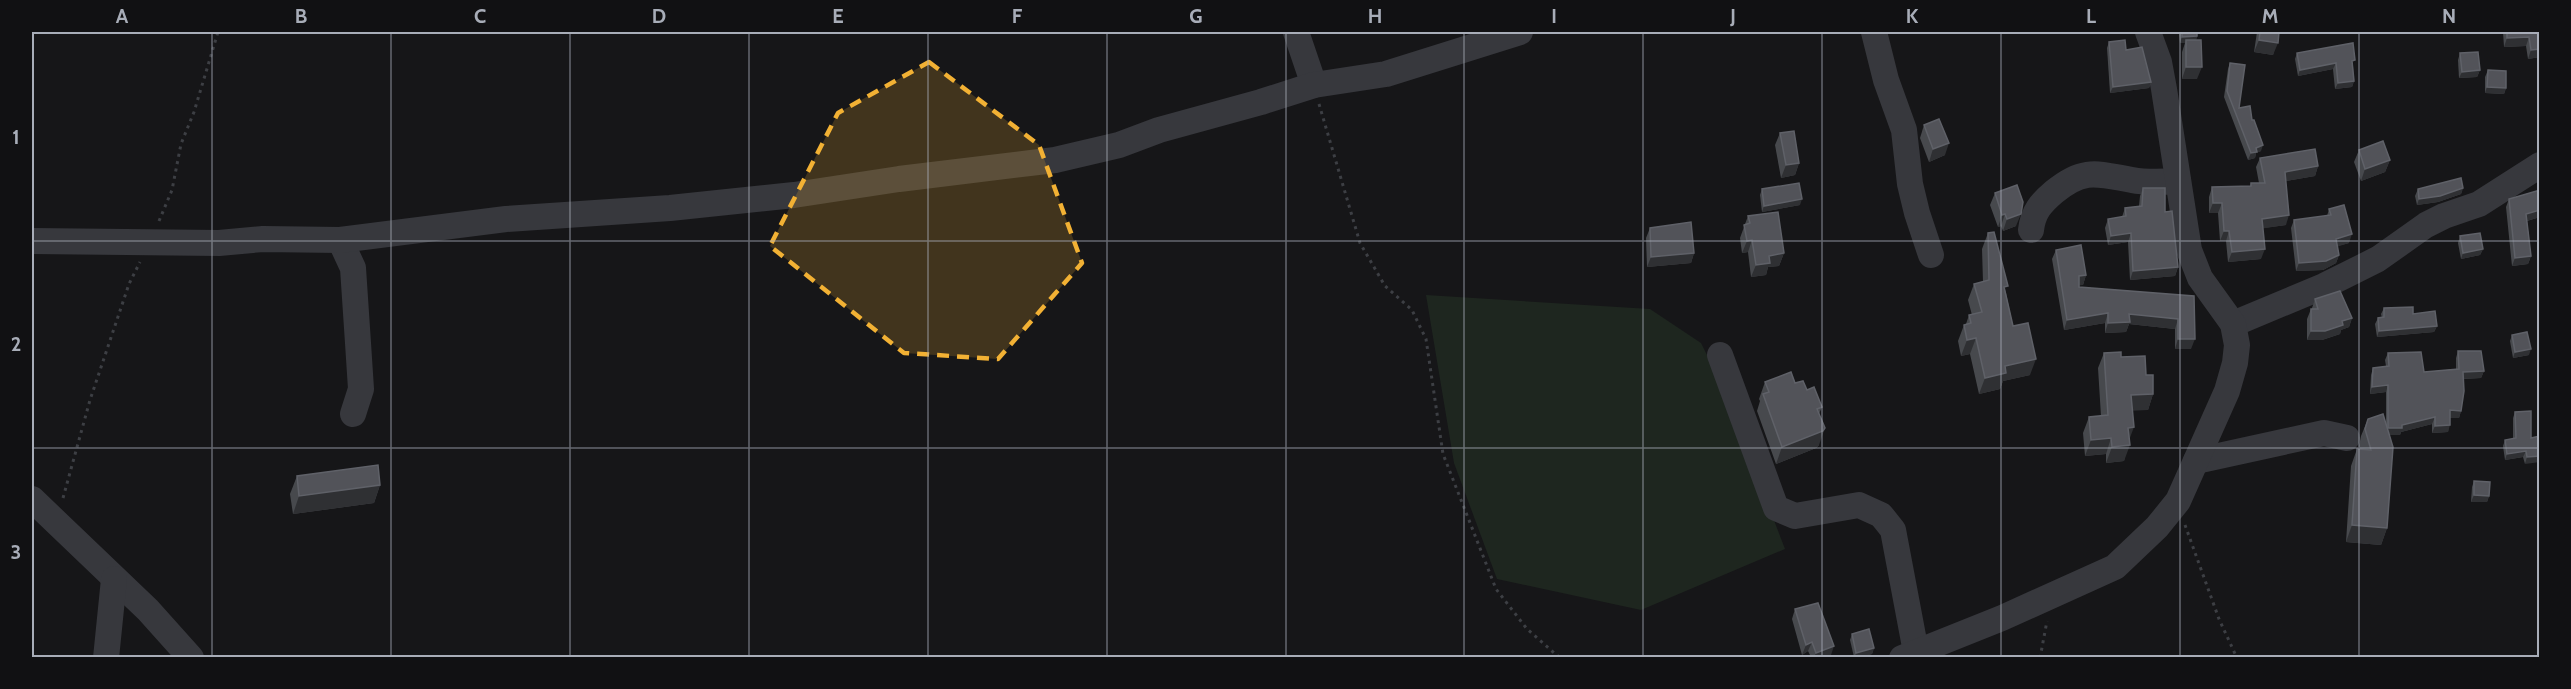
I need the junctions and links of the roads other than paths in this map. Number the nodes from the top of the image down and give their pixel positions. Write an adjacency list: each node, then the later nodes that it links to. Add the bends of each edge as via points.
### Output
1 (1296, 32): 5 (street)
2 (1520, 32): 5 (street, via 1386,74)
3 (1874, 32): 11 (street, via 1904,130 1910,184)
4 (2148, 32): 7 (street, via 2160,71)
5 (1314, 85): 9 (street, via 1119,145 1055,160 794,195 506,219)
6 (2540, 165): 12 (street, via 2480,204 2426,225 2378,259)
7 (2178, 181): 8 (street, via 2131,180 2096,174 2076,177 2061,185 2037,209); 12 (street, via 2189,250 2200,278)
8 (2031, 230)
9 (340, 240): 10 (street); 14 (street, via 353,268 361,389)
10 (32, 241)
11 (1931, 255)
12 (2232, 324): 16 (street, via 2237,345 2235,363)
13 (1720, 355): 19 (street, via 1776,507 1795,516 1859,505 1881,515 1893,530)
14 (353, 414)
15 (2347, 438): 16 (street, via 2324,433)
16 (2196, 461): 19 (street, via 2178,501 2115,567)
17 (32, 499): 18 (street)
18 (114, 579): 20 (street); 21 (street)
19 (1909, 655)
20 (106, 657)
21 (191, 657)

